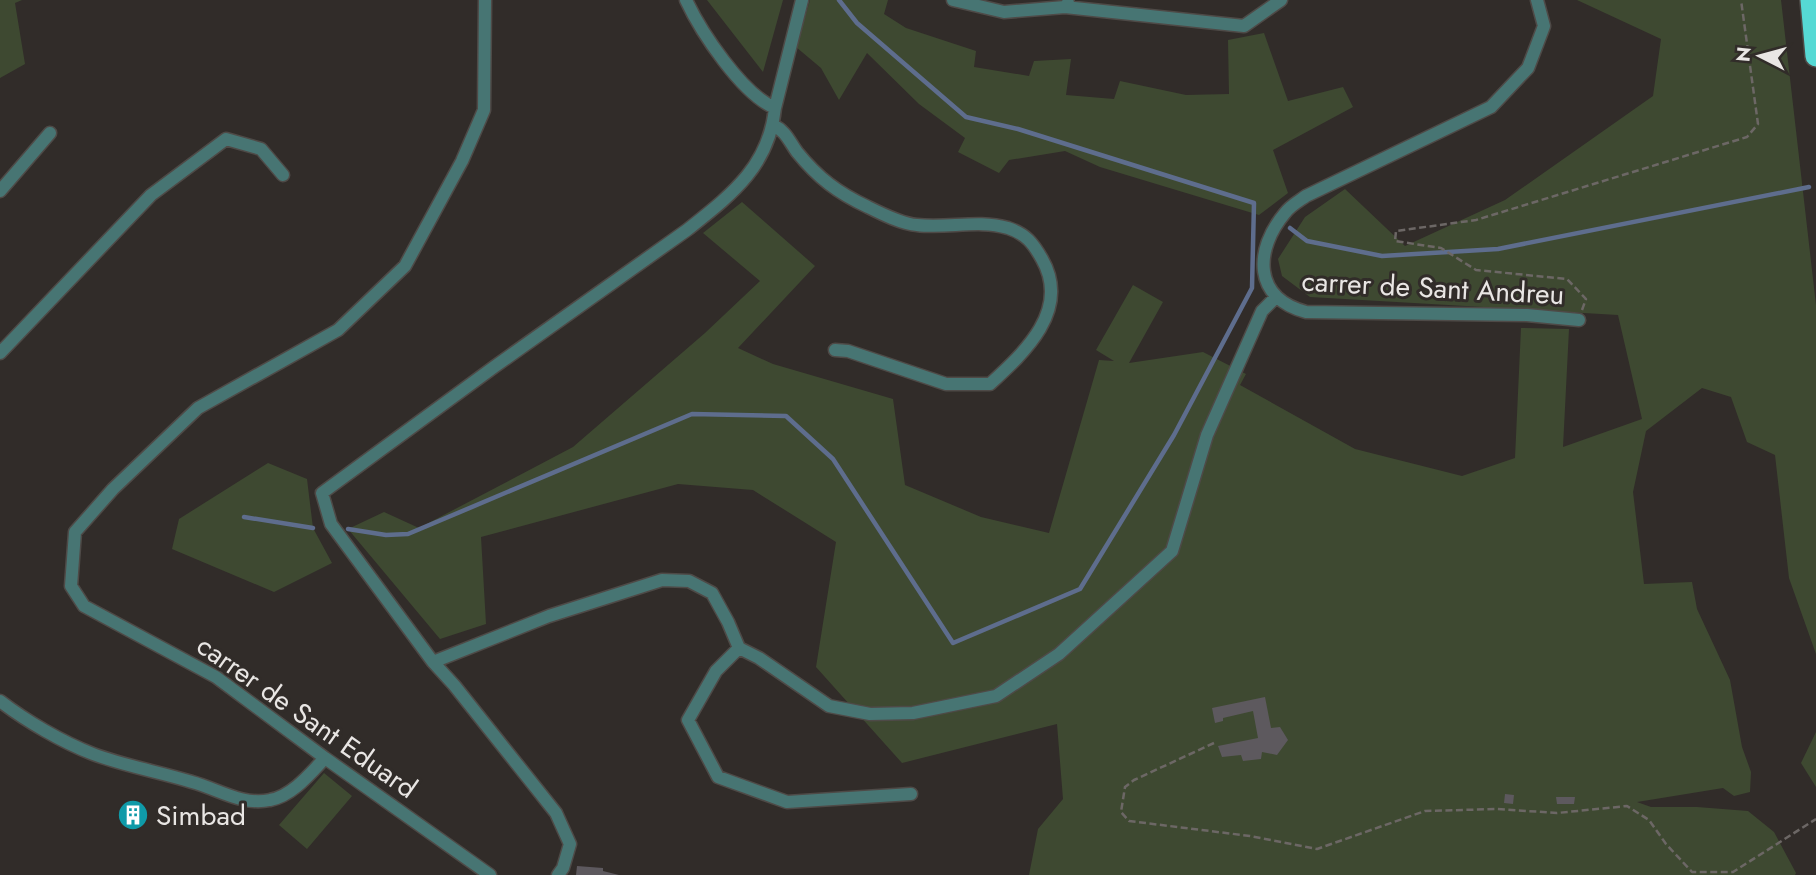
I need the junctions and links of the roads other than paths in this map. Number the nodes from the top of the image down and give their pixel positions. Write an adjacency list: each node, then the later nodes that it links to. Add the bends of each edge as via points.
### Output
1 (485, 0): 22 (street, carrer de Sant Eduard, via 484,110 405,266 338,330 198,408 75,532 71,586 84,606 216,677)
2 (687, 0): 10 (street, via 744,85)
3 (802, 0): 10 (street)
4 (953, 0): 8 (street, via 1004,12)
5 (1281, 0): 8 (street, via 1244,26)
6 (1536, 0): 15 (street, carrer de Sant Andreu, via 1544,26 1528,68 1491,107 1306,195 1286,211 1267,246 1264,266 1266,284)
7 (1810, 2): 9 (highway)
8 (1068, 3)
9 (1816, 56)
10 (775, 108): 11 (street)
11 (773, 125): 17 (street, via 837,192 916,225 1008,228 1031,241 1048,270 1050,310 1026,351 990,384 946,384); 20 (street, via 756,167 716,208 323,493 331,524)
12 (50, 133): 14 (street)
13 (284, 175): 18 (street, via 261,149 226,139 151,195)
14 (0, 191)
15 (1275, 298): 16 (street, carrer de Sant Andreu, via 1306,312); 19 (street, via 1262,311 1207,435 1172,551 1059,654 996,696 913,713 870,714 829,706)
16 (1579, 320)
17 (835, 350)
18 (0, 353)
19 (739, 648): 20 (street, via 712,593 689,581 662,580 549,616); 23 (street, via 716,671 688,720 718,777 787,802)
20 (433, 662): 25 (street, via 556,813 570,844)
21 (0, 701): 22 (street, via 21,717 93,754 233,798 272,800 298,786)
22 (325, 758): 24 (street, carrer de Sant Eduard)
23 (911, 794)
24 (490, 875)
25 (558, 875)

